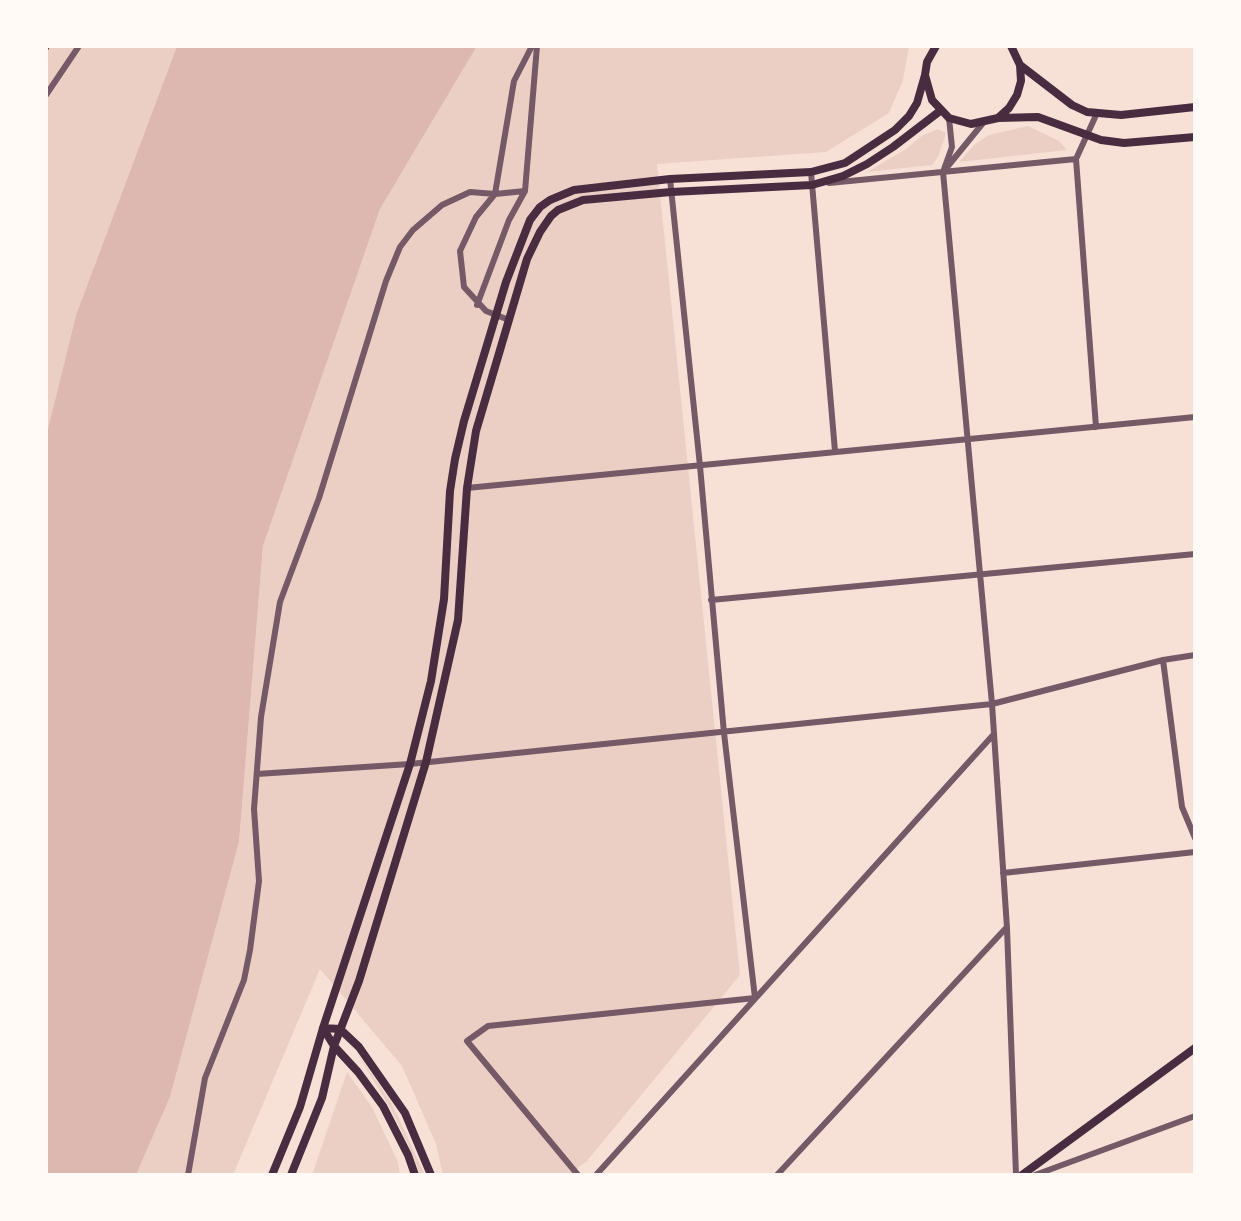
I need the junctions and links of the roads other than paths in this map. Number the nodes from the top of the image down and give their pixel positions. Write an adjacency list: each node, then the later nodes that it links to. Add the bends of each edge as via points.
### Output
1 (79, 46): 7 (street)
2 (534, 46): 21 (street); 23 (street, via 514,81)
3 (936, 46): 6 (main road)
4 (1011, 46): 5 (main road)
5 (1020, 65): 10 (main road, via 1072,105); 12 (main road, via 1017,95)
6 (925, 75): 9 (main road); 17 (main road, via 917,103 895,130 845,163)
7 (46, 95)
8 (1195, 107): 10 (main road)
9 (940, 111): 11 (main road); 20 (main road, via 867,164)
10 (1097, 113): 14 (street)
11 (949, 118): 13 (main road); 18 (street, via 952,147)
12 (998, 118): 13 (main road); 14 (main road, via 1038,117)
13 (983, 123): 18 (street)
14 (1087, 135): 15 (main road, via 1124,143); 16 (street)
15 (1195, 137)
16 (1076, 159): 18 (street); 28 (street)
17 (811, 172): 19 (main road); 20 (street)
18 (943, 172): 20 (street); 29 (street)
19 (670, 179): 22 (street); 25 (main road, via 574,190 540,207 522,240)
20 (812, 185): 22 (main road); 30 (street)
21 (525, 191): 23 (street); 24 (street)
22 (671, 192): 26 (main road, via 583,200 551,216 527,259); 31 (street)
23 (495, 194): 24 (street, via 476,217 460,251 464,287); 43 (street, via 470,192 442,205 400,247 280,602)
24 (477, 305): 25 (street)
25 (496, 316): 26 (street); 42 (main road, via 455,459 444,599)
26 (509, 320): 32 (main road, via 476,431)
27 (1195, 417): 28 (street)
28 (1096, 427): 29 (street)
29 (966, 439): 30 (street); 34 (street)
30 (835, 451): 31 (street)
31 (700, 466): 32 (street); 35 (street)
32 (467, 488): 41 (main road, via 458,620)
33 (1195, 554): 34 (street)
34 (980, 573): 35 (street); 38 (street)
35 (711, 600): 39 (street)
36 (1195, 655): 37 (street)
37 (1163, 660): 38 (street); 44 (street, via 1182,807)
38 (992, 704): 39 (street); 40 (street)
39 (724, 733): 41 (street); 48 (street)
40 (994, 734): 46 (street); 48 (street)
41 (426, 762): 42 (street); 50 (main road)
42 (410, 764): 43 (street); 49 (main road)
43 (257, 774): 54 (street, via 259,881 250,950 244,980 205,1078)
44 (1195, 838)
45 (1195, 852): 46 (street)
46 (1003, 873): 47 (street)
47 (1007, 928): 61 (street); 62 (street)
48 (755, 998): 59 (street, via 488,1026 467,1041); 60 (street)
49 (323, 1028): 50 (main road); 51 (main road); 55 (main road, via 300,1107)
50 (340, 1029): 51 (main road); 58 (main road, via 359,1047 405,1113)
51 (334, 1046): 56 (main road, via 322,1098); 57 (main road, via 383,1106)
52 (1195, 1048): 62 (main road)
53 (1195, 1116): 63 (street)
54 (188, 1175)
55 (272, 1175)
56 (291, 1175)
57 (415, 1175)
58 (431, 1175)
59 (578, 1175)
60 (596, 1175)
61 (777, 1175)
62 (1019, 1175)
63 (1035, 1175)

